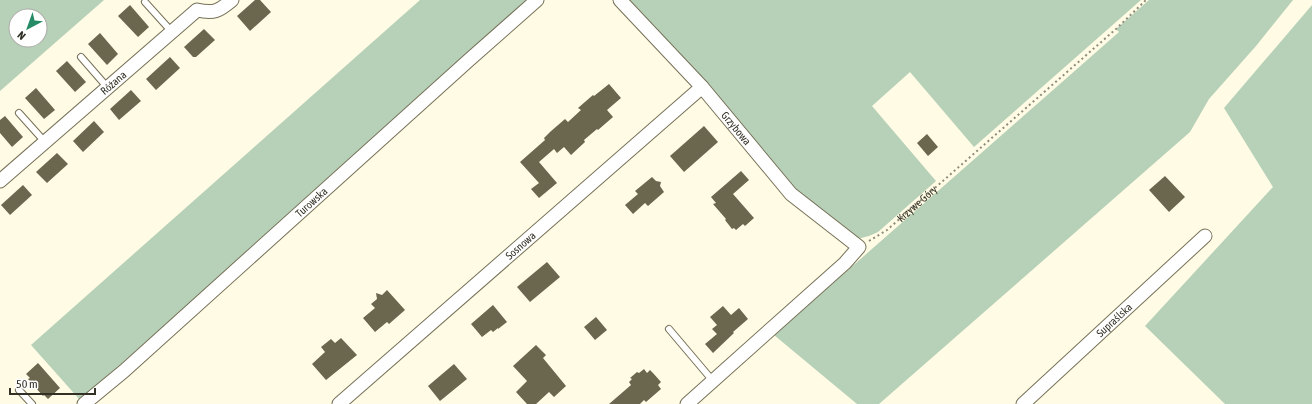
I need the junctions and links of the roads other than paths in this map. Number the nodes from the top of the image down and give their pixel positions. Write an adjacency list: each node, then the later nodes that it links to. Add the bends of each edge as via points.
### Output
1 (232, 0): 5 (street, Różana, via 214,12 198,10)
2 (537, 0): 17 (street, Turowska)
3 (620, 0): 7 (street, Grzybowa)
4 (145, 2): 5 (lane)
5 (172, 32): 8 (street, Różana)
6 (81, 57): 8 (lane)
7 (702, 87): 14 (street, Grzybowa, via 791,194 859,247 845,264); 18 (street, Sosnowa)
8 (108, 88): 10 (street, Różana)
9 (19, 113): 10 (lane)
10 (45, 142): 11 (street, Różana)
11 (0, 181)
12 (1205, 236): 20 (street, Supraślska)
13 (670, 329): 14 (lane)
14 (713, 381): 19 (street)
15 (19, 390): 16 (lane)
16 (32, 404)
17 (84, 404)
18 (338, 404)
19 (687, 404)
20 (1023, 404)

